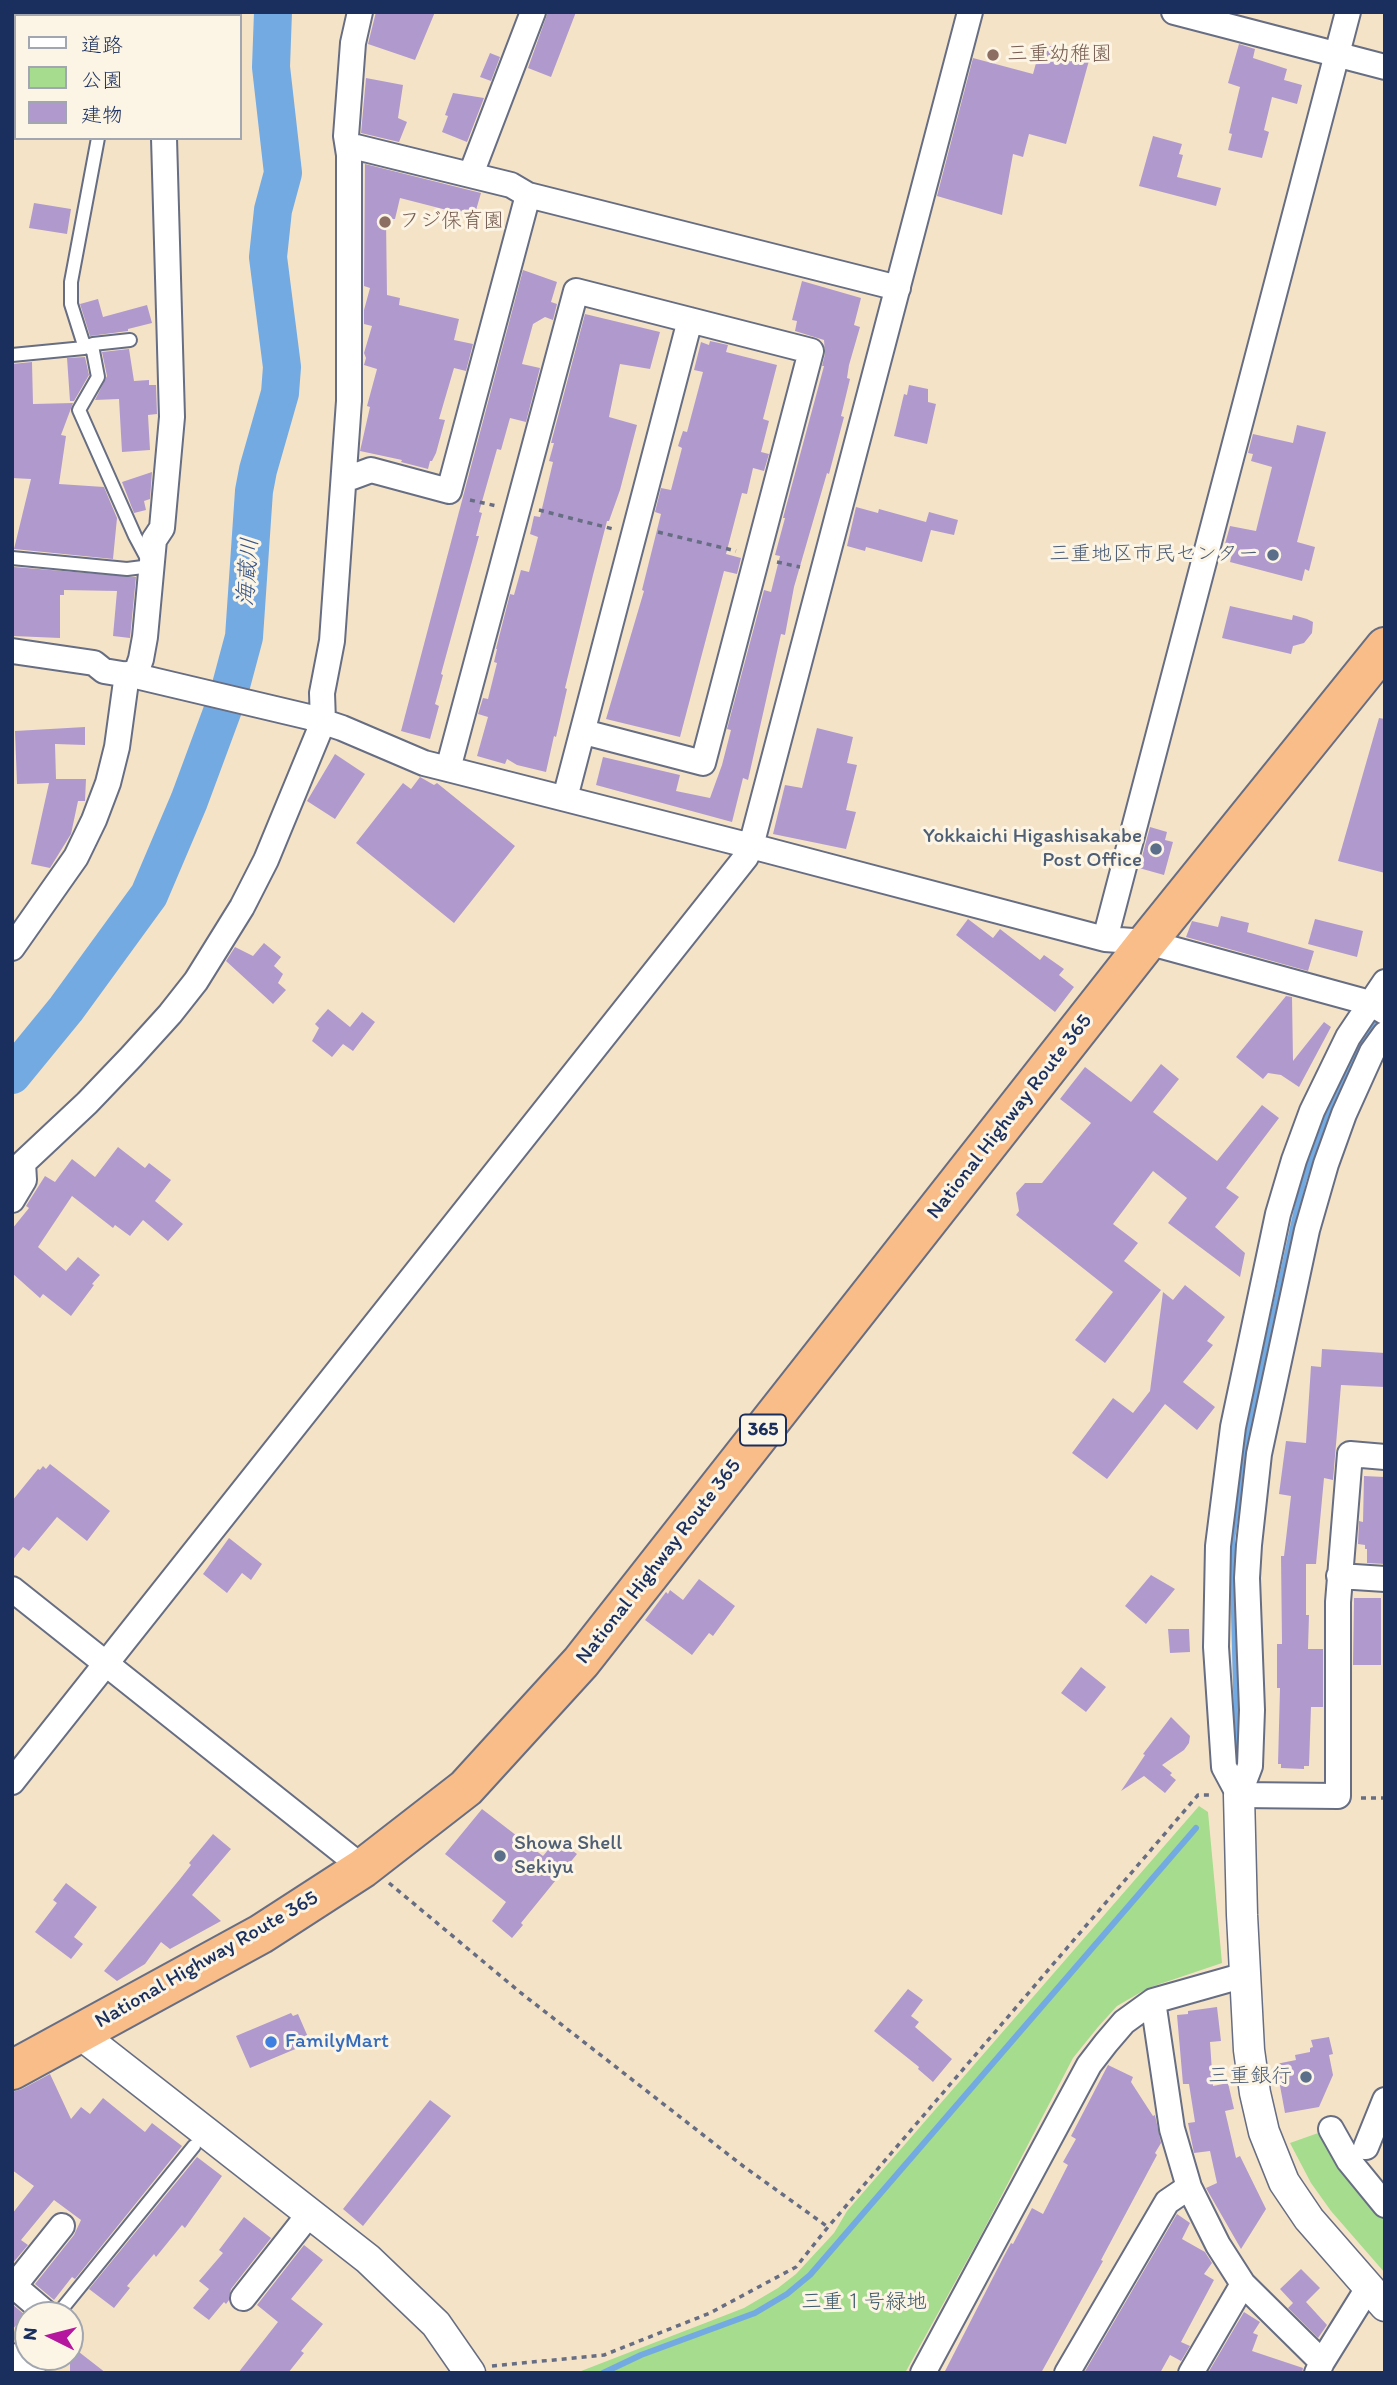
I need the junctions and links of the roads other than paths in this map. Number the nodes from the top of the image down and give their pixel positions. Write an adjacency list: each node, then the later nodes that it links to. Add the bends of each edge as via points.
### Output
1 (360, 12): 10 (street, via 353,43)
2 (533, 12): 11 (street)
3 (970, 12): 13 (street)
4 (1174, 12): 6 (street)
5 (1348, 12): 6 (street)
6 (1337, 55): 7 (street); 29 (street)
7 (1385, 67)
8 (98, 140): 16 (lane, via 71,282 71,303)
9 (164, 140): 20 (street, via 172,417 162,528 154,540)
10 (348, 145): 11 (street); 18 (street, via 349,401)
11 (471, 174): 12 (street, via 510,184)
12 (528, 195): 13 (street); 18 (street, via 449,491 371,470)
13 (898, 288): 28 (street)
14 (690, 320): 25 (street); 25 (street, via 811,351 703,763); 26 (street, via 576,291)
15 (130, 340): 16 (lane)
16 (88, 346): 17 (lane); 20 (lane, via 99,377 79,410)
17 (12, 355)
18 (344, 480): 24 (street, via 332,641)
19 (12, 558): 20 (lane, via 127,569)
20 (150, 566): 23 (street, via 142,659)
21 (1385, 647): 30 (highway, National Highway Route 365 / 365)
22 (12, 651): 23 (street, via 94,663 104,671)
23 (134, 676): 24 (street); 31 (street, via 108,783 94,820 69,869)
24 (316, 720): 26 (street); 36 (street, via 266,860 196,981 122,1066)
25 (584, 732): 27 (street)
26 (448, 769): 27 (street)
27 (565, 799): 28 (street)
28 (751, 846): 29 (street); 42 (street)
29 (1105, 939): 30 (street)
30 (1147, 942): 33 (street); 45 (highway, National Highway Route 365 / 365, via 581,1662 466,1788)
31 (12, 948)
32 (1385, 982): 33 (street)
33 (1377, 1007): 34 (street)
34 (1348, 1037): 35 (street); 44 (street, via 1312,1111 1278,1214 1226,1466 1218,1546 1216,1647 1224,1767)
35 (1381, 1050): 44 (street, via 1344,1114 1307,1230 1259,1454 1247,1578 1250,1766)
36 (18, 1166): 37 (street, via 24,1180)
37 (12, 1200)
38 (1385, 1457): 39 (street, via 1350,1454)
39 (1339, 1576): 40 (street); 44 (street, via 1338,1796)
40 (1385, 1579)
41 (12, 1589): 42 (street)
42 (106, 1662): 43 (street); 45 (street)
43 (12, 1783)
44 (1239, 1795): 46 (street)
45 (365, 1867): 48 (highway, National Highway Route 365 / 365, via 261,1934)
46 (1245, 1975): 47 (street); 59 (street, via 1251,2074 1270,2151 1308,2219)
47 (1153, 2001): 54 (street, via 1171,2129); 65 (street, via 1124,2022 1089,2065)
48 (79, 2033): 49 (highway, National Highway Route 365 / 365); 56 (street)
49 (12, 2070)
50 (1385, 2100): 53 (street)
51 (1331, 2129): 55 (street, via 1349,2161)
52 (194, 2146): 62 (lane)
53 (1366, 2147)
54 (1189, 2187): 58 (street); 66 (street, via 1167,2202)
55 (1385, 2205)
56 (310, 2213): 60 (street); 64 (street, via 368,2259 436,2324)
57 (62, 2226): 61 (street, via 14,2286)
58 (1243, 2284): 63 (street); 67 (street)
59 (1376, 2297): 63 (street)
60 (243, 2298)
61 (32, 2301)
62 (68, 2301)
63 (1319, 2367)
64 (469, 2370)
65 (923, 2373)
66 (1066, 2373)
67 (1191, 2373)

